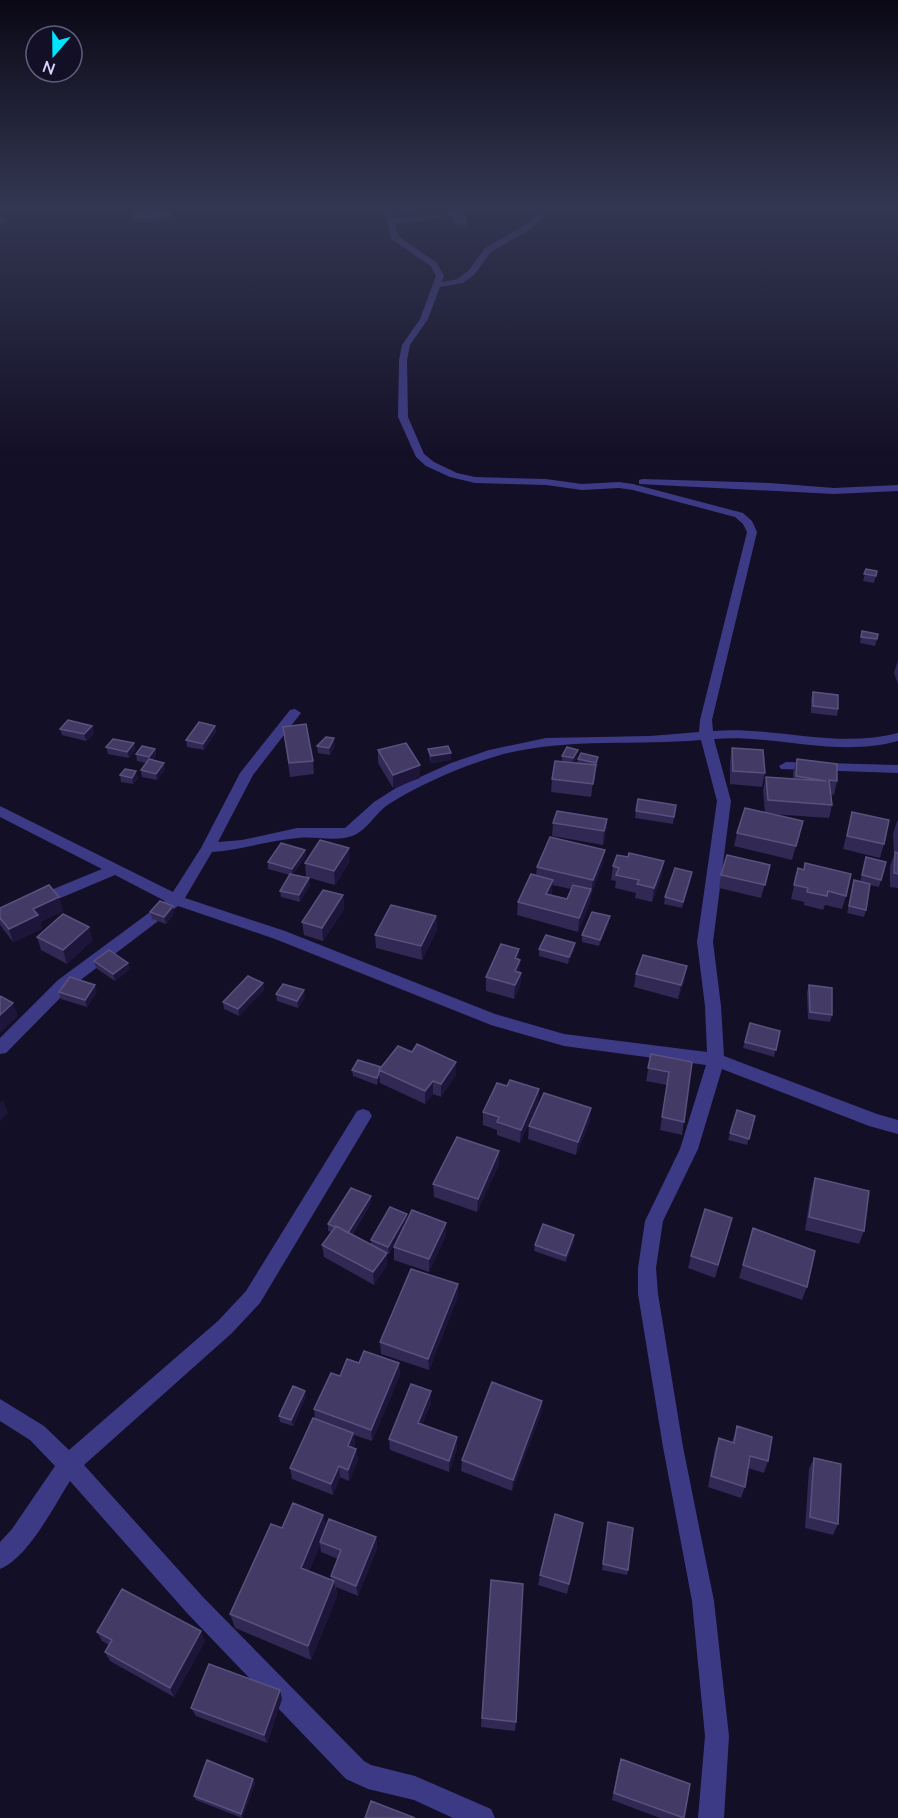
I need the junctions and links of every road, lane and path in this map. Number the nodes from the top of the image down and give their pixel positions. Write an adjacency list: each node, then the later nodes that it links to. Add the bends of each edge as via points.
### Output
1 (436, 289): 2 (street, via 424,319 406,345 403,360 404,420 420,455 459,477)
2 (553, 483): 3 (street, via 624,479 834,491); 5 (street, via 633,487 730,512 748,523 752,532 706,720)
3 (898, 488)
4 (295, 713): 10 (street, via 247,773)
5 (706, 734): 6 (street, via 851,744 881,743); 10 (street, via 533,744 498,752 381,802 354,831 297,833); 15 (street, via 724,801 705,942)
6 (898, 737)
7 (786, 766): 8 (street)
8 (898, 769)
9 (0, 811): 11 (street)
10 (208, 848): 12 (street)
11 (113, 870): 12 (street); 13 (street)
12 (176, 900): 14 (street, via 64,984); 15 (street, via 280,935 524,1030 564,1040)
13 (0, 913)
14 (0, 1048)
15 (716, 1060): 17 (street); 21 (street, via 689,1149 654,1221 647,1268 673,1447 703,1601 717,1736)
16 (363, 1116): 19 (street, via 253,1297 225,1327)
17 (898, 1127)
18 (0, 1408): 19 (street, via 37,1433)
19 (69, 1464): 20 (street, via 20,1537); 22 (street, via 195,1605 355,1770 415,1788)
20 (0, 1558)
21 (708, 1815)
22 (482, 1818)

